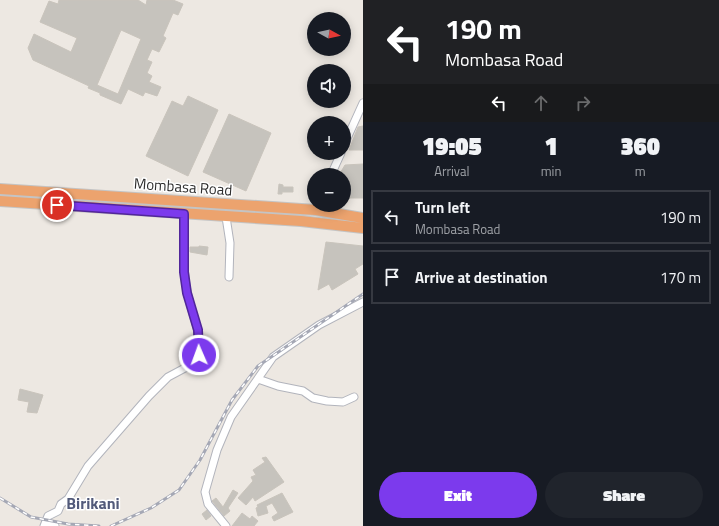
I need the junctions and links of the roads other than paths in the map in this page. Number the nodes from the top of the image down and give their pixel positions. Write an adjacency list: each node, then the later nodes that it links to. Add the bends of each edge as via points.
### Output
1 (363, 103): 2 (street)
2 (351, 130)
3 (0, 189): 5 (highway, Mombasa Road)
4 (0, 201): 7 (highway, Mombasa Road)
5 (307, 207)
6 (335, 212): 9 (highway, Mombasa Road)
7 (184, 214): 8 (highway, Mombasa Road); 15 (street, via 184,272 187,293 198,330 198,361 164,380 130,416 81,476 68,499 56,512 48,516)
8 (226, 216): 10 (highway, Mombasa Road); 11 (street, via 230,243)
9 (363, 218)
10 (363, 228)
11 (229, 277)
12 (363, 302): 13 (street, via 331,318 282,350 268,362)
13 (258, 379): 14 (street, via 303,391 313,398 327,401 343,402); 17 (street, via 227,426 205,488 208,504)
14 (354, 397)
15 (45, 525): 16 (street)
16 (55, 526)
17 (226, 526)

